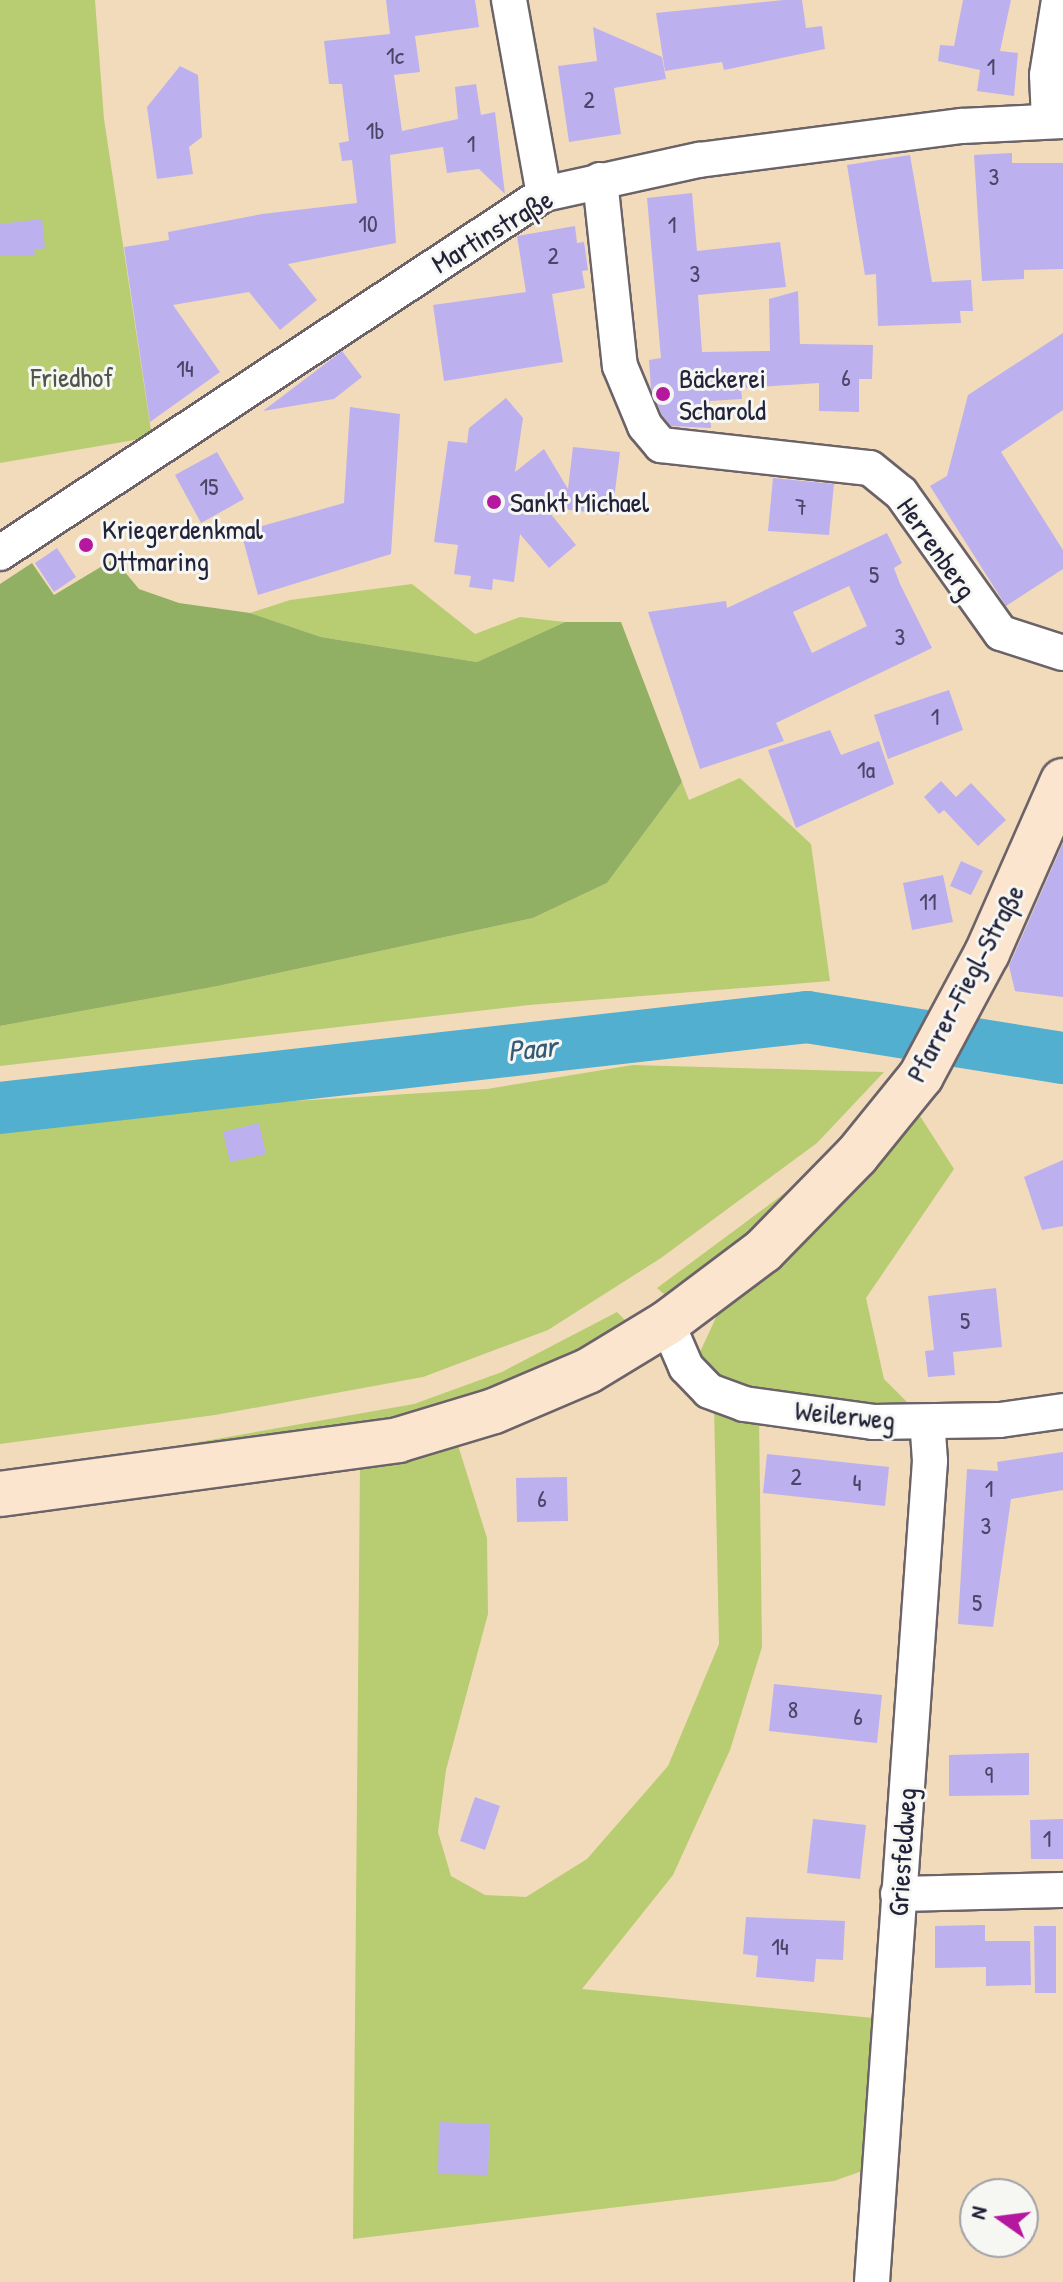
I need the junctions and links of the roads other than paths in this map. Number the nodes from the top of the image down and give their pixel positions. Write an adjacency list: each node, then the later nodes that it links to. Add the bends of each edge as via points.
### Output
1 (509, 0): 5 (street)
2 (1059, 0): 3 (street, via 1047,75)
3 (1056, 121): 4 (street, Martinstraße, via 699,160)
4 (600, 180): 5 (street, Martinstraße); 9 (street, Herrenberg, via 620,366 645,426 661,445 870,468 901,493 1001,633)
5 (544, 194): 6 (street, Martinstraße)
6 (88, 497): 7 (street); 8 (street, Martinstraße)
7 (0, 528)
8 (0, 553)
9 (1063, 653)
10 (1063, 781): 11 (main road, Pfarrer-Fiegl-Straße, via 987,953 921,1076 857,1155 763,1251)
11 (667, 1323): 13 (street, Weilerweg, via 686,1367 709,1391 744,1404 873,1422); 14 (main road, Pfarrer-Fiegl-Straße, via 576,1376 494,1411 398,1440)
12 (1063, 1411): 13 (street, Weilerweg)
13 (927, 1422): 16 (street, Griesfeldweg, via 930,1461)
14 (0, 1494)
15 (1063, 1890): 16 (street)
16 (898, 1894): 17 (street, Griesfeldweg)
17 (872, 2282)

